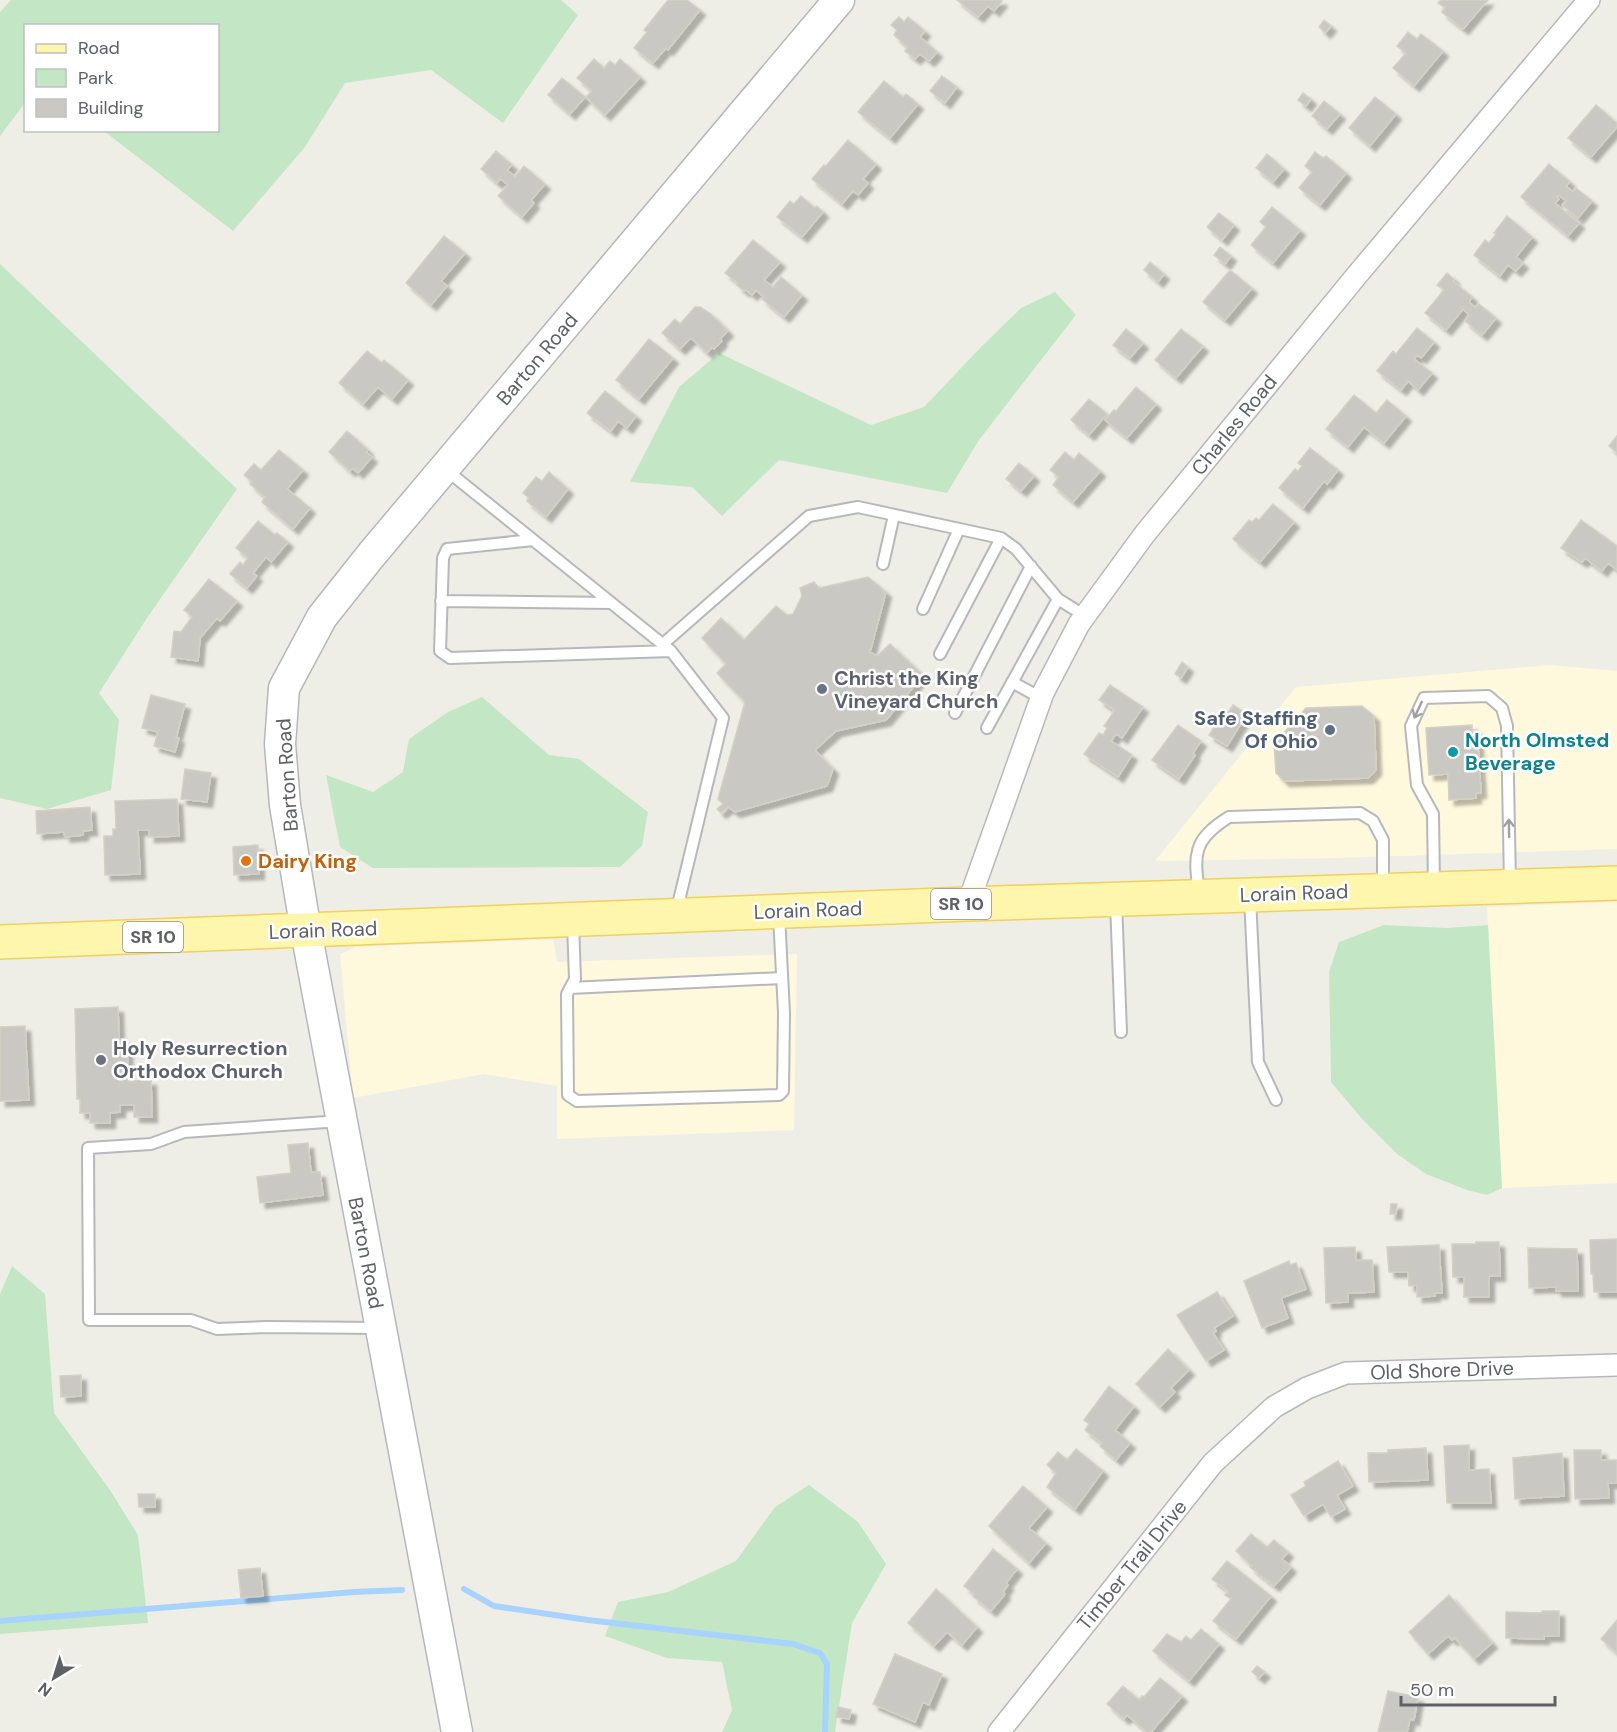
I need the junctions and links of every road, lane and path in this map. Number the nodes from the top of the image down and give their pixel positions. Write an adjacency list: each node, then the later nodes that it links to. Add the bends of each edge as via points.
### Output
1 (839, 0): 3 (street, Barton Road)
2 (1589, 0): 14 (street, Charles Road, via 1144,534)
3 (444, 468): 7 (lane); 32 (street, Barton Road, via 322,617 284,688 280,744 285,805)
4 (894, 515): 5 (lane); 8 (lane); 15 (lane, via 858,507 809,516)
5 (959, 529): 6 (lane); 13 (lane)
6 (1001, 538): 9 (lane); 16 (lane)
7 (533, 540): 11 (lane, via 447,549); 12 (lane)
8 (882, 564)
9 (1031, 566): 10 (lane); 19 (lane)
10 (1058, 599): 14 (lane); 17 (lane)
11 (441, 601): 12 (lane); 15 (lane, via 440,651 450,658)
12 (611, 603): 15 (lane)
13 (923, 609)
14 (1085, 616): 18 (street, Charles Road)
15 (667, 648): 30 (lane, via 723,718)
16 (940, 654)
17 (1012, 682): 18 (lane); 20 (lane)
18 (1041, 698): 28 (street, Charles Road)
19 (955, 713)
20 (987, 728)
21 (1617, 883): 22 (main road, Lorain Road / SR 10)
22 (1510, 886): 23 (main road, Lorain Road / SR 10); 23 (lane, one-way to 23, via 1507,726 1502,708 1488,696 1434,696 1424,698 1411,726 1417,785 1433,814)
23 (1434, 889): 24 (main road, Lorain Road / SR 10)
24 (1383, 891): 25 (main road, Lorain Road / SR 10); 26 (lane, via 1383,840 1373,821 1360,813 1229,817 1216,825 1197,851)
25 (1250, 895): 26 (main road, Lorain Road / SR 10); 37 (lane, via 1258,1062)
26 (1199, 896): 27 (main road, Lorain Road / SR 10)
27 (1116, 899): 28 (main road, Lorain Road / SR 10); 36 (lane)
28 (968, 904): 29 (main road, Lorain Road / SR 10)
29 (779, 912): 30 (main road, Lorain Road / SR 10); 34 (lane)
30 (675, 916): 31 (main road, Lorain Road / SR 10)
31 (572, 920): 32 (main road, Lorain Road / SR 10); 35 (lane, via 575,979)
32 (306, 931): 33 (main road, Lorain Road / SR 10); 38 (street, Barton Road)
33 (0, 942)
34 (782, 978): 35 (lane); 35 (lane, via 783,1091 779,1095 578,1101 568,1095)
35 (570, 987)
36 (1120, 1032)
37 (1276, 1100)
38 (341, 1121): 39 (street, Barton Road); 39 (lane, via 184,1132 151,1144 88,1148 89,1320 191,1320 217,1329)
39 (381, 1328): 42 (street, Barton Road)
40 (1617, 1365): 41 (street, Old Shore Drive, via 1346,1373 1307,1388)
41 (1274, 1407): 43 (street, Timber Trail Drive, via 1213,1463)
42 (457, 1732)
43 (999, 1732)

